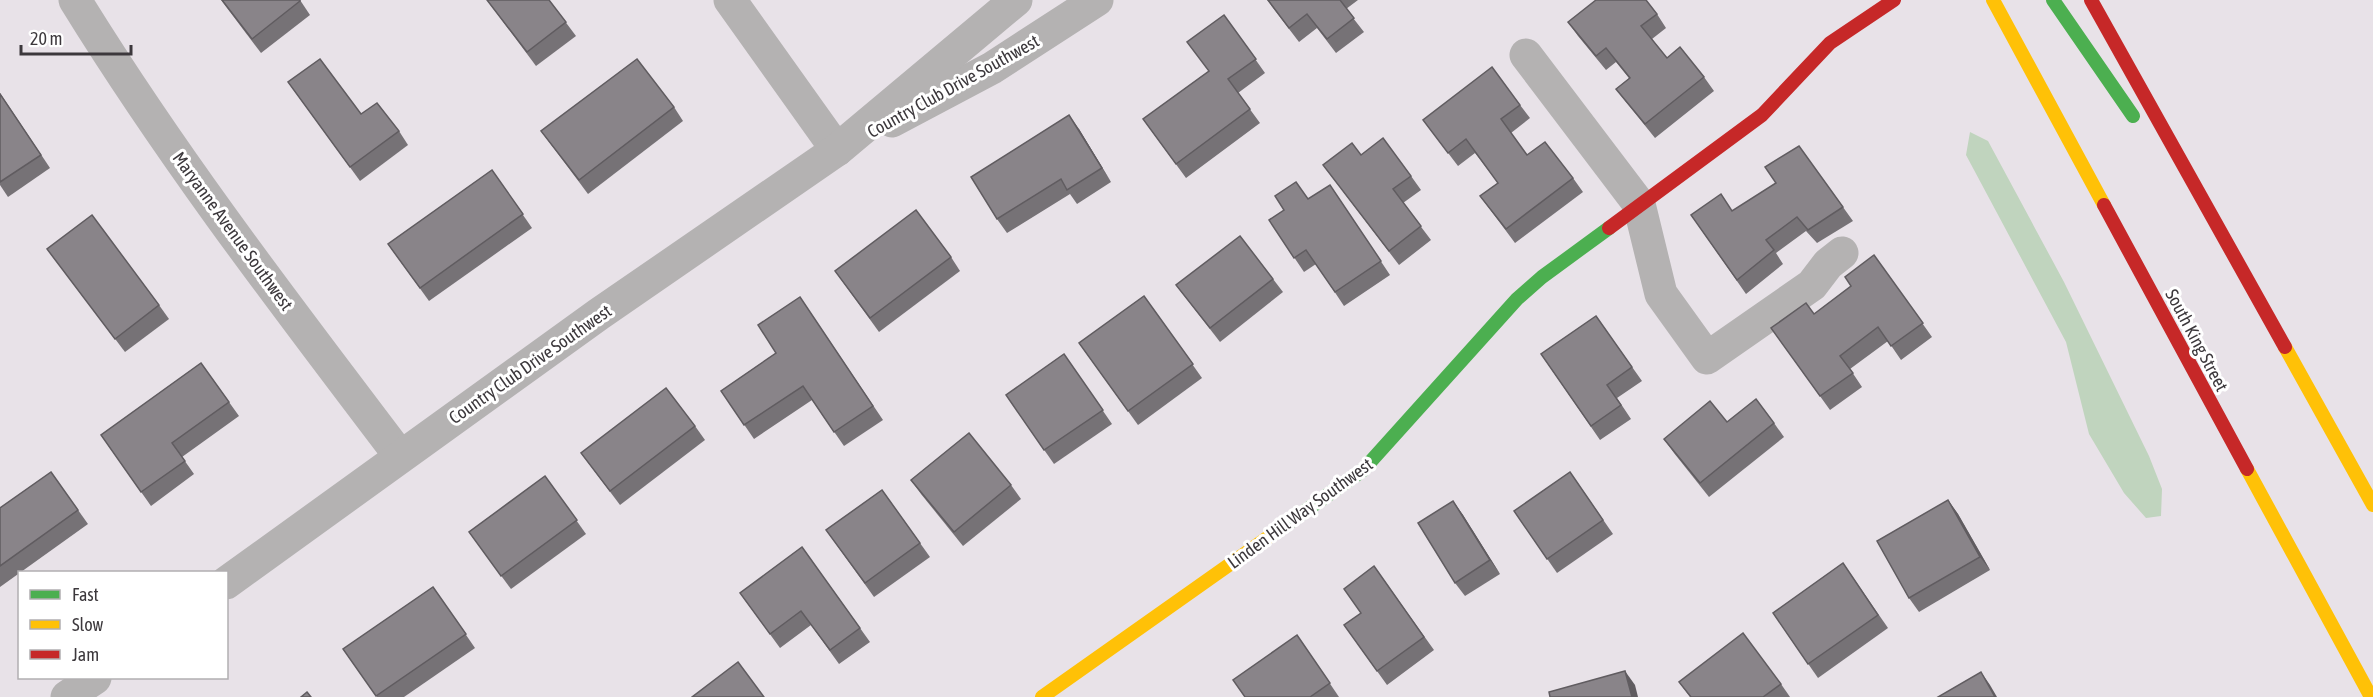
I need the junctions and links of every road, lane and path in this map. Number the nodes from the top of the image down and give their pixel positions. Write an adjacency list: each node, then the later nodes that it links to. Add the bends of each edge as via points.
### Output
1 (75, 0): 16 (street, Maryanne Avenue Southwest, via 127,83)
2 (730, 0): 11 (street)
3 (1017, 0): 11 (street, Country Club Drive Southwest)
4 (1097, 0): 11 (street, Country Club Drive Southwest, via 992,68)
5 (1894, 0): 13 (main road, Linden Hill Way Southwest, via 1830,43 1762,115)
6 (1993, 0): 22 (main road, South King Street)
7 (2053, 0): 10 (main road)
8 (2091, 0): 15 (main road)
9 (1526, 55): 13 (street)
10 (2142, 128)
11 (837, 150): 16 (street, Country Club Drive Southwest)
12 (2162, 157): 15 (main road)
13 (1639, 204): 14 (street, via 1661,294 1707,358 1812,285); 21 (main road, Linden Hill Way Southwest, via 1508,306 1398,437 1363,470)
14 (1842, 253)
15 (2237, 265): 17 (main road)
16 (400, 456): 18 (street, Country Club Drive Southwest)
17 (2373, 505)
18 (228, 582)
19 (94, 679): 20 (street)
20 (67, 697)
21 (1042, 697)
22 (2371, 697)

